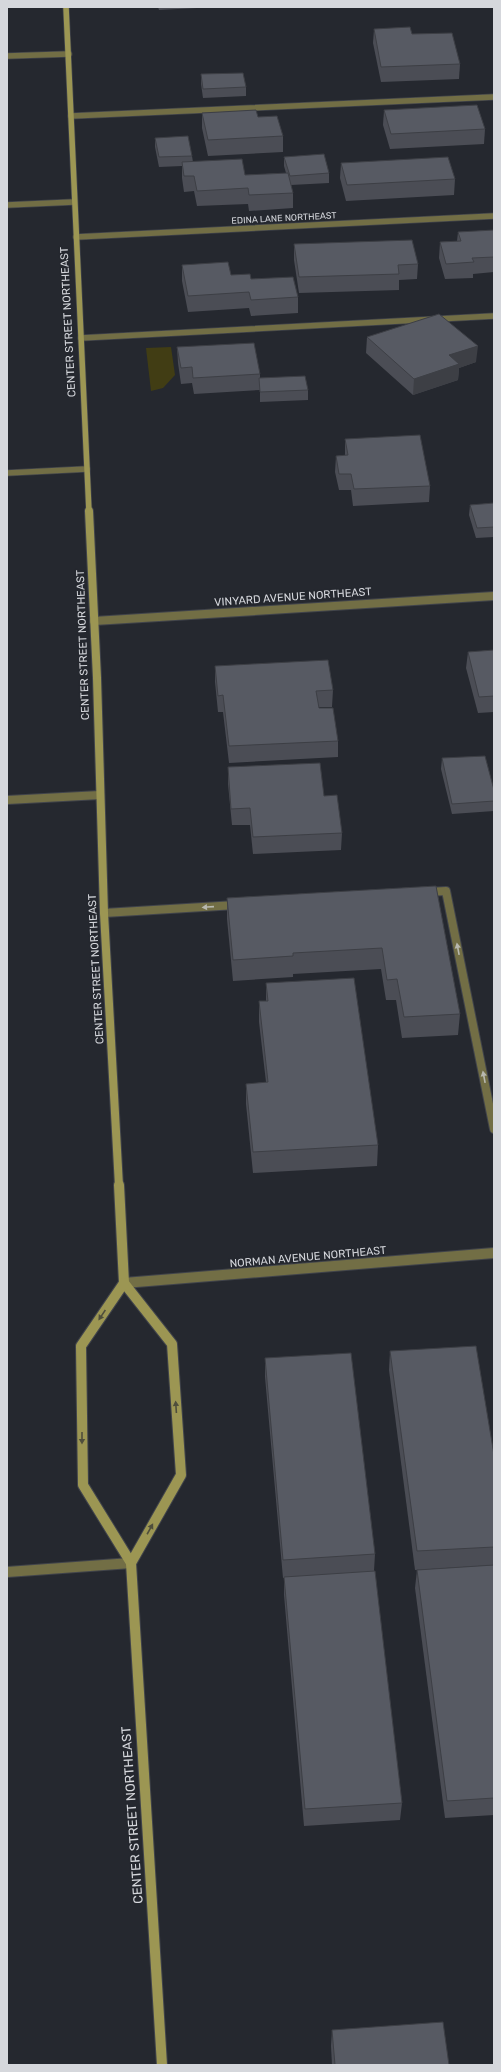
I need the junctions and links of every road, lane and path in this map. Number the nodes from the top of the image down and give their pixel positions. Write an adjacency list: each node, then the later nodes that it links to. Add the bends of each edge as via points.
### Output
1 (66, 7): 2 (main road, CENTER STREET NORTHEAST)
2 (68, 54): 3 (street); 5 (main road, CENTER STREET NORTHEAST)
3 (7, 56)
4 (494, 97): 5 (street)
5 (71, 116): 6 (main road, CENTER STREET NORTHEAST)
6 (74, 202): 7 (street); 9 (main road, CENTER STREET NORTHEAST)
7 (7, 205)
8 (494, 216): 9 (street, EDINA LANE NORTHEAST)
9 (76, 237): 11 (main road, CENTER STREET NORTHEAST)
10 (494, 316): 11 (street, via 233,332)
11 (81, 338): 12 (main road, CENTER STREET NORTHEAST)
12 (87, 469): 13 (street); 15 (main road, CENTER STREET NORTHEAST)
13 (7, 474)
14 (494, 596): 15 (street, VINYARD AVENUE NORTHEAST)
15 (94, 621): 16 (main road, CENTER STREET NORTHEAST)
16 (100, 795): 17 (street); 20 (main road, CENTER STREET NORTHEAST)
17 (7, 800)
18 (422, 892): 21 (street, one-way to 18, via 446,891)
19 (247, 904): 20 (street, one-way to 20)
20 (104, 913): 23 (main road, CENTER STREET NORTHEAST)
21 (494, 1129)
22 (494, 1253): 23 (street, NORMAN AVENUE NORTHEAST)
23 (124, 1283): 24 (main road, CENTER STREET NORTHEAST, one-way to 24, via 81,1346 83,1485); 24 (main road, one-way to 23, via 181,1475 172,1344)
24 (131, 1563): 25 (street); 26 (main road, CENTER STREET NORTHEAST)
25 (7, 1572)
26 (162, 2065)

